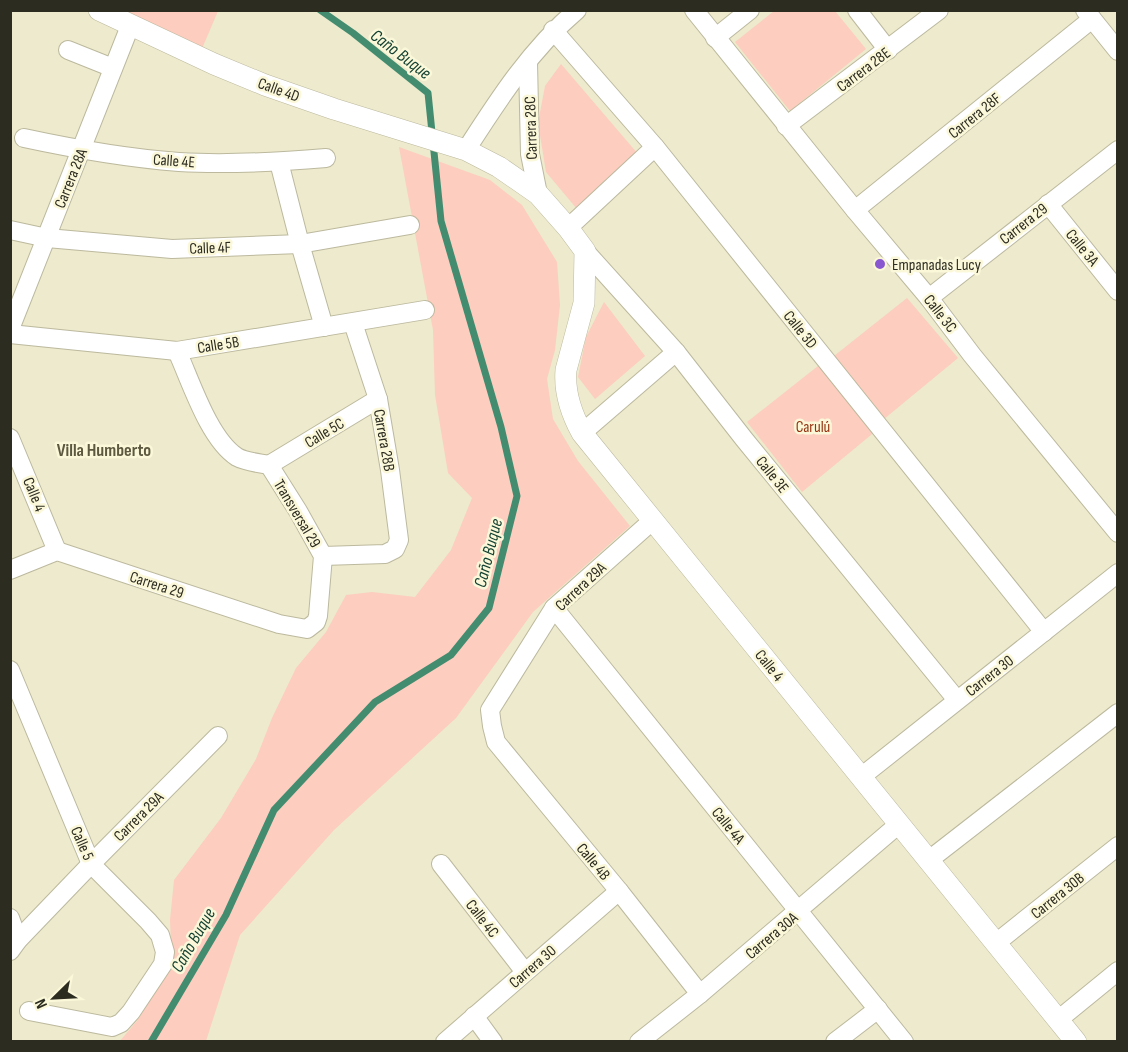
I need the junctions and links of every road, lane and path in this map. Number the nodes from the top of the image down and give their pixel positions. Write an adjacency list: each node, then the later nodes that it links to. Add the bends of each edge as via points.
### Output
1 (99, 10): 8 (street, Calle 4D)
2 (577, 10): 9 (street, Carrera 28C)
3 (694, 10): 10 (street, Calle 3C)
4 (750, 10): 10 (street)
5 (857, 10): 12 (street)
6 (939, 10): 12 (street, Carrera 28E)
7 (1089, 15): 13 (street); 26 (street, Carrera 28F)
8 (130, 26): 15 (street, Carrera 28A); 19 (street, Calle 4D, via 265,85)
9 (553, 30): 14 (street, Carrera 28C); 18 (street, Calle 3D)
10 (715, 38): 16 (street, Calle 3C)
11 (68, 50): 15 (street)
12 (888, 50): 16 (street, Carrera 28E)
13 (1118, 51)
14 (528, 62): 19 (street, Carrera 28C); 24 (street, Carrera 28C, via 530,154)
15 (113, 68): 20 (street, Carrera 28A)
16 (786, 126): 26 (street, Calle 3C)
17 (24, 138): 20 (street, Calle 4E)
18 (655, 147): 28 (street); 54 (street, Calle 3D)
19 (459, 148): 24 (street, via 499,167)
20 (81, 150): 23 (street, Calle 4E, via 180,162); 30 (street, Carrera 28A)
21 (1118, 150): 25 (street, Carrera 29)
22 (326, 158): 23 (street, Calle 4E)
23 (279, 162): 31 (street)
24 (538, 194): 28 (street)
25 (1048, 204): 33 (street, Calle 3A); 34 (street, Carrera 29)
26 (855, 210): 34 (street, Calle 3C)
27 (410, 225): 31 (street, Calle 4F)
28 (568, 228): 32 (street)
29 (10, 230): 30 (street, Calle 4F)
30 (46, 238): 31 (street, Calle 4F, via 172,249); 38 (street, Carrera 28A)
31 (300, 244): 37 (street)
32 (585, 251): 41 (street, Calle 3E); 43 (street, Calle 4, via 584,303 565,381 571,410)
33 (1118, 291)
34 (929, 298): 47 (street, Calle 3C)
35 (424, 310): 36 (street, Calle 5B)
36 (353, 323): 37 (street, Calle 5B); 42 (street, Carrera 28B)
37 (324, 327): 40 (street, Calle 5B)
38 (10, 329)
39 (10, 334): 40 (street, Calle 5B)
40 (177, 351): 45 (street, via 213,431 225,448 240,458)
41 (676, 352): 43 (street); 56 (street, Calle 3E)
42 (378, 399): 45 (street, Calle 5C); 49 (street, Carrera 28B, via 399,540 385,554)
43 (582, 433): 46 (street, Calle 4)
44 (10, 438): 48 (street, Calle 4)
45 (269, 465): 49 (street, Transversal 29)
46 (652, 520): 52 (street, Carrera 29A); 60 (street, Calle 4)
47 (1118, 534)
48 (57, 551): 50 (street); 53 (street, Carrera 29, via 279,624)
49 (323, 556): 53 (street, Transversal 29, via 318,616)
50 (10, 570)
51 (1118, 573): 54 (street, Carrera 30)
52 (554, 608): 58 (street, Carrera 29A, via 490,710); 67 (street, Calle 4A)
53 (307, 629)
54 (1044, 632): 56 (street, Carrera 30)
55 (10, 670): 64 (street, Calle 5)
56 (957, 700): 60 (street, Carrera 30)
57 (1118, 713): 63 (street)
58 (492, 726): 66 (street, Calle 4B, via 496,742)
59 (218, 736): 64 (street, Carrera 29A)
60 (861, 777): 61 (street, Calle 4)
61 (899, 824): 63 (street, Calle 4); 67 (street, Carrera 30A)
62 (1118, 846): 69 (street, Carrera 30B)
63 (929, 860): 69 (street, Calle 4)
64 (91, 864): 70 (street, Carrera 29A); 75 (street, Calle 5, via 160,935 165,951 163,964 121,1023 112,1027)
65 (441, 864): 72 (street, Calle 4C)
66 (619, 891): 72 (street, Carrera 30); 73 (street, Calle 4B)
67 (799, 911): 73 (street, Carrera 30A); 74 (street, Calle 4A)
68 (10, 918): 70 (street)
69 (996, 943): 77 (street, Calle 4)
70 (14, 946)
71 (1118, 971): 77 (street)
72 (525, 972): 76 (street, Carrera 30)
73 (700, 994): 80 (street, Carrera 30A)
74 (878, 1009): 81 (street); 82 (street, Calle 4A)
75 (29, 1011)
76 (474, 1016): 78 (street, Carrera 30); 79 (street)
77 (1059, 1020): 83 (street, Calle 4)
78 (445, 1041)
79 (493, 1041)
80 (639, 1041)
81 (836, 1041)
82 (904, 1041)
83 (1076, 1041)

